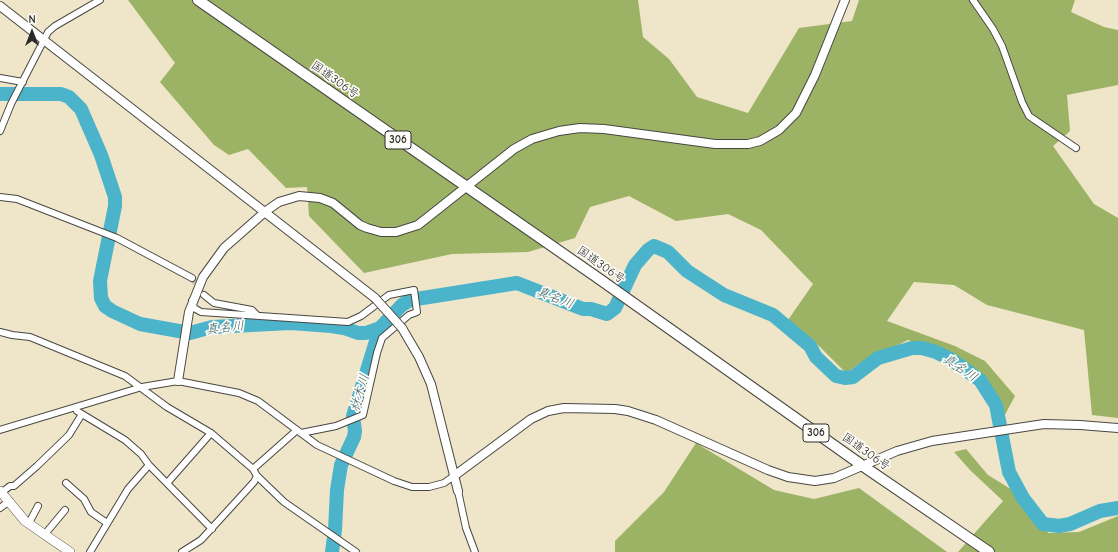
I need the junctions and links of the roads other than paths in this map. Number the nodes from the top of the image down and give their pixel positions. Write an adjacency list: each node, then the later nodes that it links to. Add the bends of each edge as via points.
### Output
1 (100, 0): 6 (street, via 54,26)
2 (198, 0): 11 (highway, 国道306号 / 306)
3 (845, 0): 11 (street, via 796,113 779,130 760,141 748,144 716,144 604,129 580,128 559,131 532,139 514,149)
4 (973, 0): 10 (street, via 1002,46 1029,116)
5 (0, 6): 6 (street)
6 (44, 40): 8 (street); 13 (street)
7 (0, 78): 8 (street)
8 (22, 84): 9 (street)
9 (0, 131)
10 (1076, 148)
11 (466, 188): 13 (street, via 418,225 396,232 381,232 360,225 333,203 320,198 293,197 279,202); 28 (highway, 国道306号 / 306)
12 (0, 197): 14 (street, via 17,199 117,238)
13 (266, 211): 16 (street, via 216,257); 31 (street, bridge, via 375,298 402,328 431,384)
14 (192, 278)
15 (204, 295): 17 (street, via 214,303 252,310)
16 (192, 301): 17 (street, via 194,308 201,312); 19 (street)
17 (258, 316): 25 (street, via 348,322 361,316 389,295 414,290 417,312 409,315 382,338 363,415 336,426)
18 (0, 332): 20 (street, via 46,342 106,367)
19 (178, 381): 20 (street); 25 (street, via 240,393 258,401)
20 (142, 387): 21 (street); 26 (street, via 167,407)
21 (76, 408): 22 (street); 24 (street)
22 (82, 414): 27 (street, via 125,440); 35 (street, via 68,434 37,466 14,486)
23 (1118, 428): 28 (street, via 1044,424 1008,429 932,441 897,451)
24 (0, 430)
25 (299, 431): 29 (street); 31 (street, via 317,445 412,487 429,487 444,483)
26 (211, 433): 29 (street); 32 (street)
27 (149, 465): 32 (street); 41 (street, via 130,485)
28 (863, 466): 31 (street, via 834,478 805,480 768,470 656,420 628,411 564,408 548,411 531,419); 51 (highway, 国道306号 / 306)
29 (253, 469): 30 (street)
30 (257, 476): 42 (street); 49 (street, via 284,502)
31 (454, 476): 34 (street)
32 (168, 482): 42 (street)
33 (66, 483): 41 (street, via 84,499 91,512)
34 (458, 491): 50 (street, via 466,528)
35 (1, 492): 36 (main road)
36 (8, 502): 38 (street); 40 (main road)
37 (38, 506): 40 (street)
38 (0, 508)
39 (65, 510): 43 (street)
40 (29, 523): 43 (main road)
41 (108, 523): 46 (street)
42 (212, 529): 44 (street)
43 (45, 534): 45 (main road)
44 (192, 546): 47 (street); 48 (street)
45 (64, 550)
46 (90, 552)
47 (182, 552)
48 (196, 552)
49 (356, 552)
50 (475, 552)
51 (990, 552)

